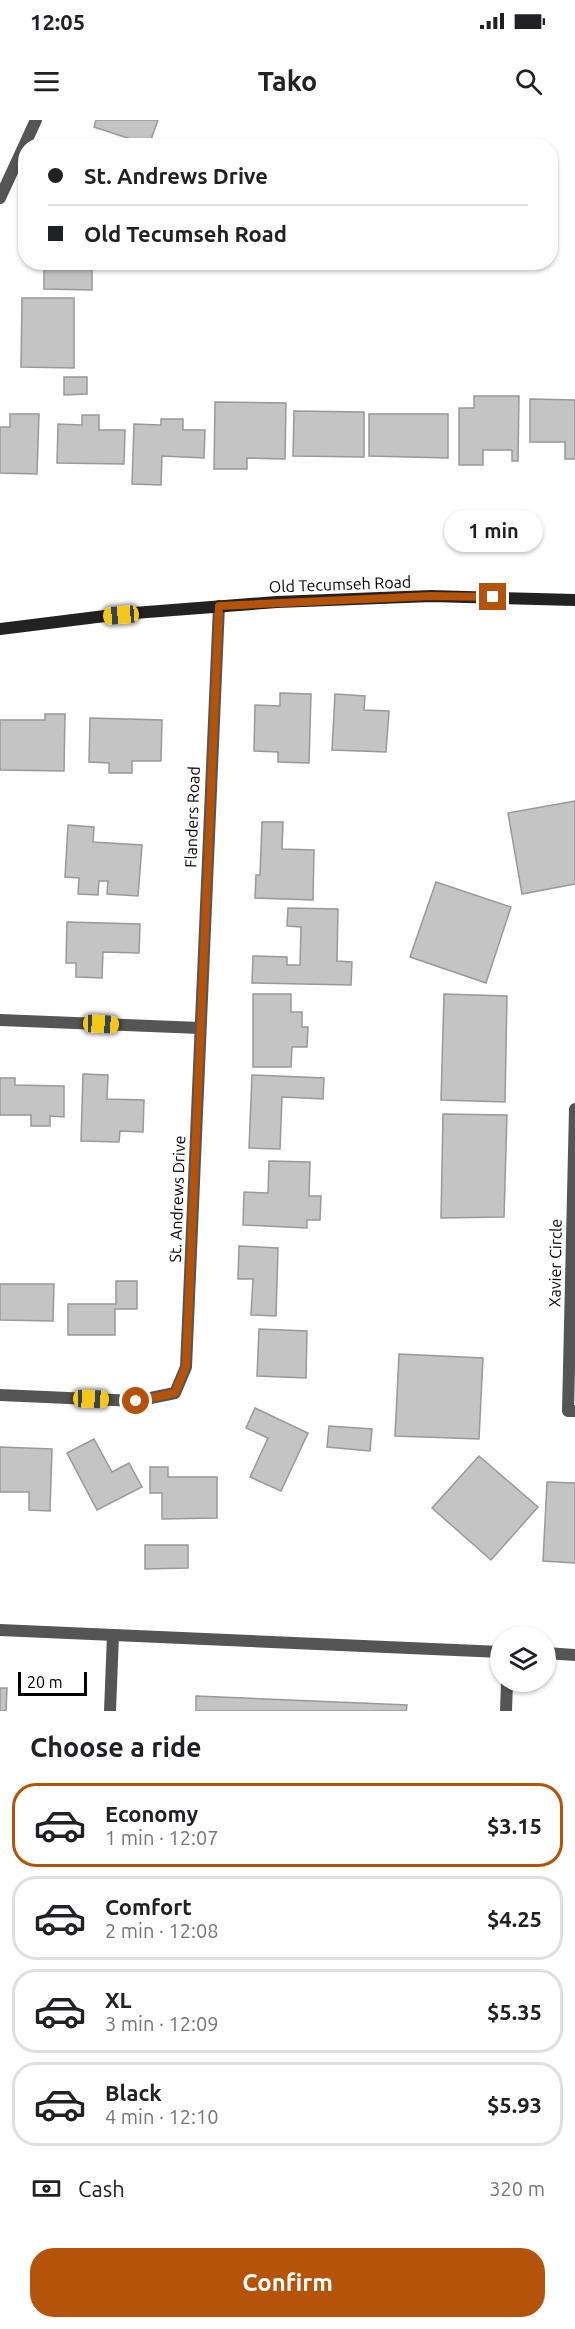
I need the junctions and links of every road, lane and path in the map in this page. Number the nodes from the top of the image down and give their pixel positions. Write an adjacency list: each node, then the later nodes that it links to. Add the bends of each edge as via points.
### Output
1 (36, 120): 2 (street)
2 (28, 138)
3 (18, 159): 4 (street)
4 (0, 198)
5 (575, 600): 6 (main road, Old Tecumseh Road, via 431,596)
6 (219, 606): 7 (main road, Old Tecumseh Road); 9 (street, Flanders Road)
7 (0, 629)
8 (0, 1020): 9 (street)
9 (200, 1028): 11 (street, St. Andrews Drive, via 186,1366 175,1393 136,1401)
10 (575, 1109): 12 (street, Xavier Circle, via 568,1411)
11 (0, 1395)
12 (575, 1411)
13 (0, 1630): 14 (street)
14 (113, 1635): 15 (street); 19 (street)
15 (490, 1652)
16 (556, 1654): 17 (street)
17 (575, 1655)
18 (507, 1692): 20 (street)
19 (110, 1711)
20 (506, 1711)

